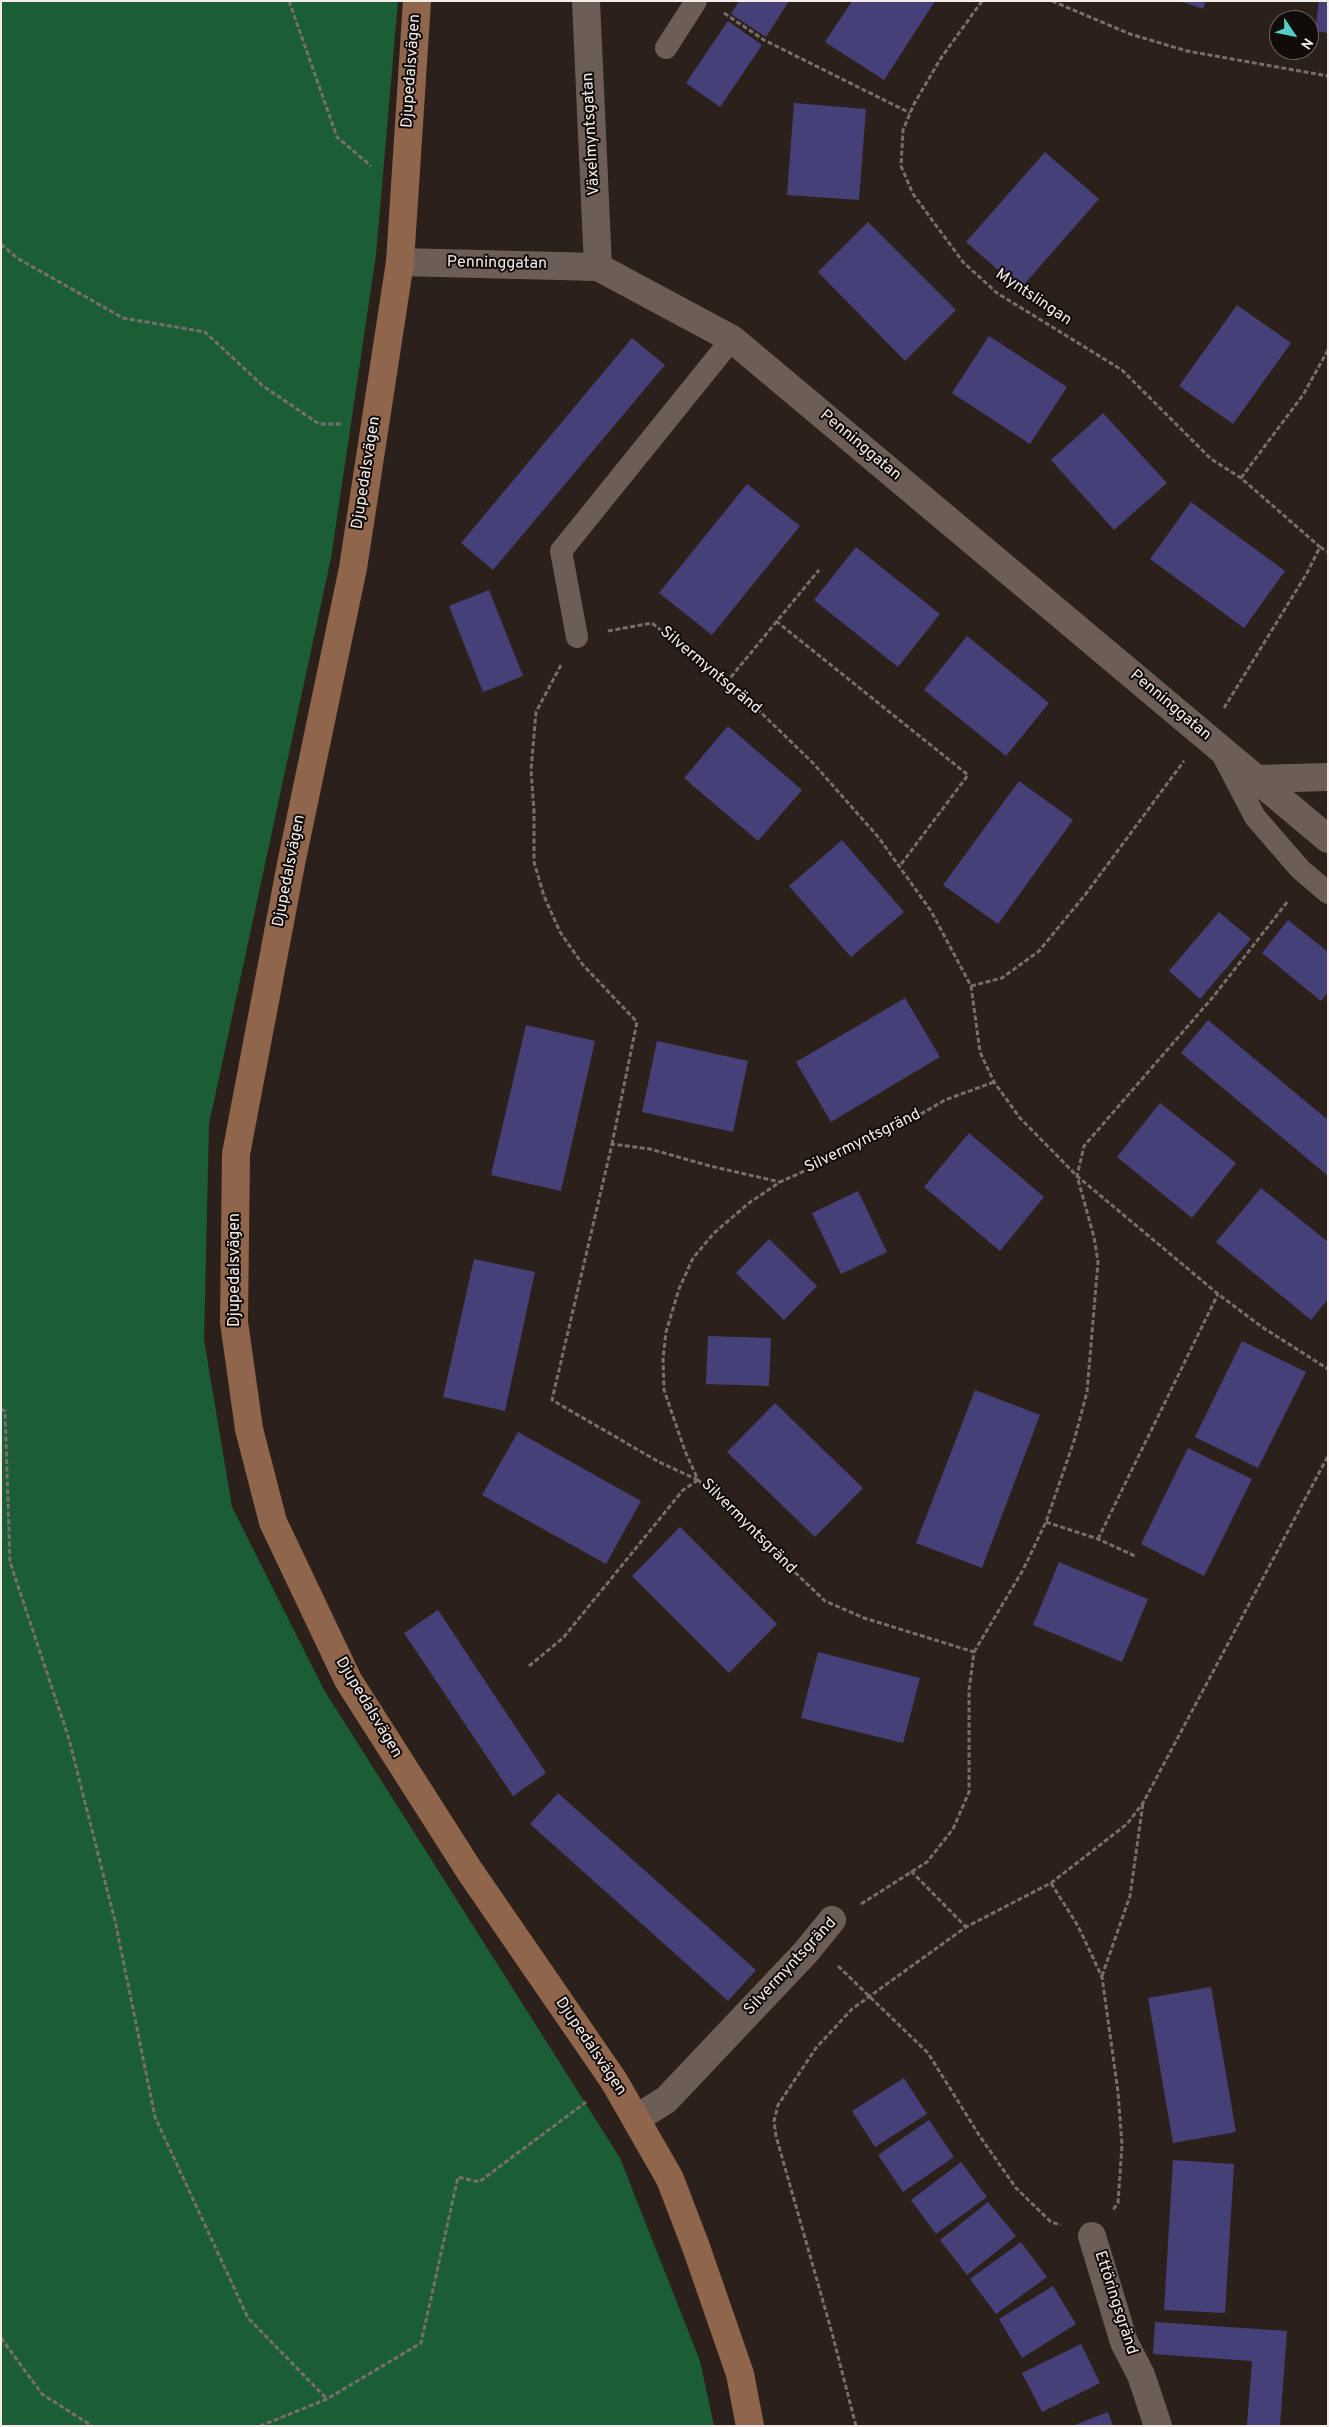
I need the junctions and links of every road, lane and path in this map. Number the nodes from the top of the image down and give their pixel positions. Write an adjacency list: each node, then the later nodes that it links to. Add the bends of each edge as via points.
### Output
1 (289, 1): 11 (path, via 337,137 391,183)
2 (418, 1): 11 (street, Djupedalsvägen)
3 (586, 1): 14 (street, Växelmyntsgatan)
4 (696, 1): 8 (lane)
5 (982, 1): 10 (path, Myntslingan, via 942,58)
6 (1052, 1): 9 (path, via 1130,34 1187,51)
7 (722, 12): 10 (path, via 764,40)
8 (666, 48)
9 (1328, 76)
10 (910, 113): 18 (path, Myntslingan, via 903,130 901,166 913,194 963,262 997,293 1122,370 1211,460)
11 (403, 202): 13 (street, Djupedalsvägen)
12 (1, 244): 17 (path, via 17,258 123,318 205,332 262,386 319,424)
13 (400, 262): 14 (street, Penninggatan); 17 (street, Djupedalsvägen)
14 (598, 267): 15 (street, Penninggatan)
15 (732, 339): 23 (lane, via 561,551); 25 (street, Penninggatan)
16 (1328, 350): 18 (path, via 1303,395)
17 (375, 425): 57 (street, Djupedalsvägen, via 353,568 291,864 236,1154 234,1322 249,1430 273,1522 348,1680 469,1870)
18 (1241, 478): 19 (path, Myntslingan)
19 (1320, 547): 20 (path, Myntslingan); 25 (path, via 1233,695)
20 (1328, 552)
21 (819, 570): 22 (path)
22 (776, 621): 24 (path); 29 (path, via 968,775)
23 (577, 637): 24 (path, Silvermyntsgränd, via 652,623); 34 (path, via 536,712 531,770 534,862 560,932 583,965 637,1022)
24 (726, 683): 29 (path, Silvermyntsgränd, via 813,763)
25 (1211, 741): 27 (street, Penninggatan); 30 (lane, via 1255,817); 32 (path, via 1039,951 1002,978)
26 (1328, 777): 27 (street)
27 (1256, 778): 28 (street, Penninggatan)
28 (1328, 839)
29 (899, 867): 32 (path, Silvermyntsgränd, via 930,912)
30 (1309, 877): 31 (lane); 35 (path, via 1213,996 1084,1146)
31 (1328, 893)
32 (971, 986): 33 (path, Silvermyntsgränd, via 980,1052)
33 (994, 1082): 35 (path, Silvermyntsgränd, via 1020,1118); 36 (path, Silvermyntsgränd, via 946,1100 885,1135)
34 (612, 1144): 36 (path, via 650,1148); 43 (path, via 552,1400 659,1462)
35 (1076, 1176): 37 (path); 44 (path, Silvermyntsgränd, via 1098,1262 1094,1320 1087,1392)
36 (780, 1182): 43 (path, Silvermyntsgränd, via 749,1202 714,1233 693,1258 679,1289 666,1332 664,1390)
37 (1218, 1294): 38 (path); 45 (path)
38 (1328, 1369)
39 (1, 1409): 61 (path, via 5,1411 10,1562 69,1739 116,1925 155,2117 248,2318)
40 (1328, 1456): 41 (path)
41 (1323, 1465): 42 (path); 49 (path)
42 (1328, 1467)
43 (698, 1480): 47 (path, Silvermyntsgränd, via 825,1601 864,1618); 48 (path, via 682,1490 563,1638)
44 (1046, 1522): 45 (path); 47 (path, Silvermyntsgränd, via 1023,1570)
45 (1098, 1539): 46 (path)
46 (1135, 1556)
47 (974, 1652): 50 (path, Silvermyntsgränd, via 969,1690 969,1792 953,1829 927,1862)
48 (529, 1666)
49 (1143, 1803): 51 (path, via 1127,1824); 55 (path, via 1130,1896)
50 (911, 1871): 52 (path, Silvermyntsgränd); 53 (path)
51 (1051, 1883): 53 (path); 55 (path, via 1078,1926)
52 (832, 1920): 54 (street, Silvermyntsgränd)
53 (966, 1927): 56 (path)
54 (813, 1944): 56 (path); 58 (street, Silvermyntsgränd, via 666,2100)
55 (1102, 1977): 59 (path, via 1122,2145 1118,2203)
56 (870, 1995): 59 (path, via 928,2053 1016,2188 1051,2222); 65 (path, via 852,2008 816,2048 778,2105 774,2121)
57 (614, 2081): 58 (street, Djupedalsvägen); 61 (path, via 479,2182 458,2177 421,2343)
58 (637, 2118): 64 (street, Djupedalsvägen, via 670,2179 696,2247 740,2374)
59 (1092, 2236): 66 (street, Ettöringsgränd, via 1124,2342 1141,2375)
60 (1, 2338): 62 (path, via 42,2394)
61 (327, 2399): 63 (path)
62 (92, 2426)
63 (260, 2426)
64 (750, 2426)
65 (856, 2426)
66 (1158, 2426)

